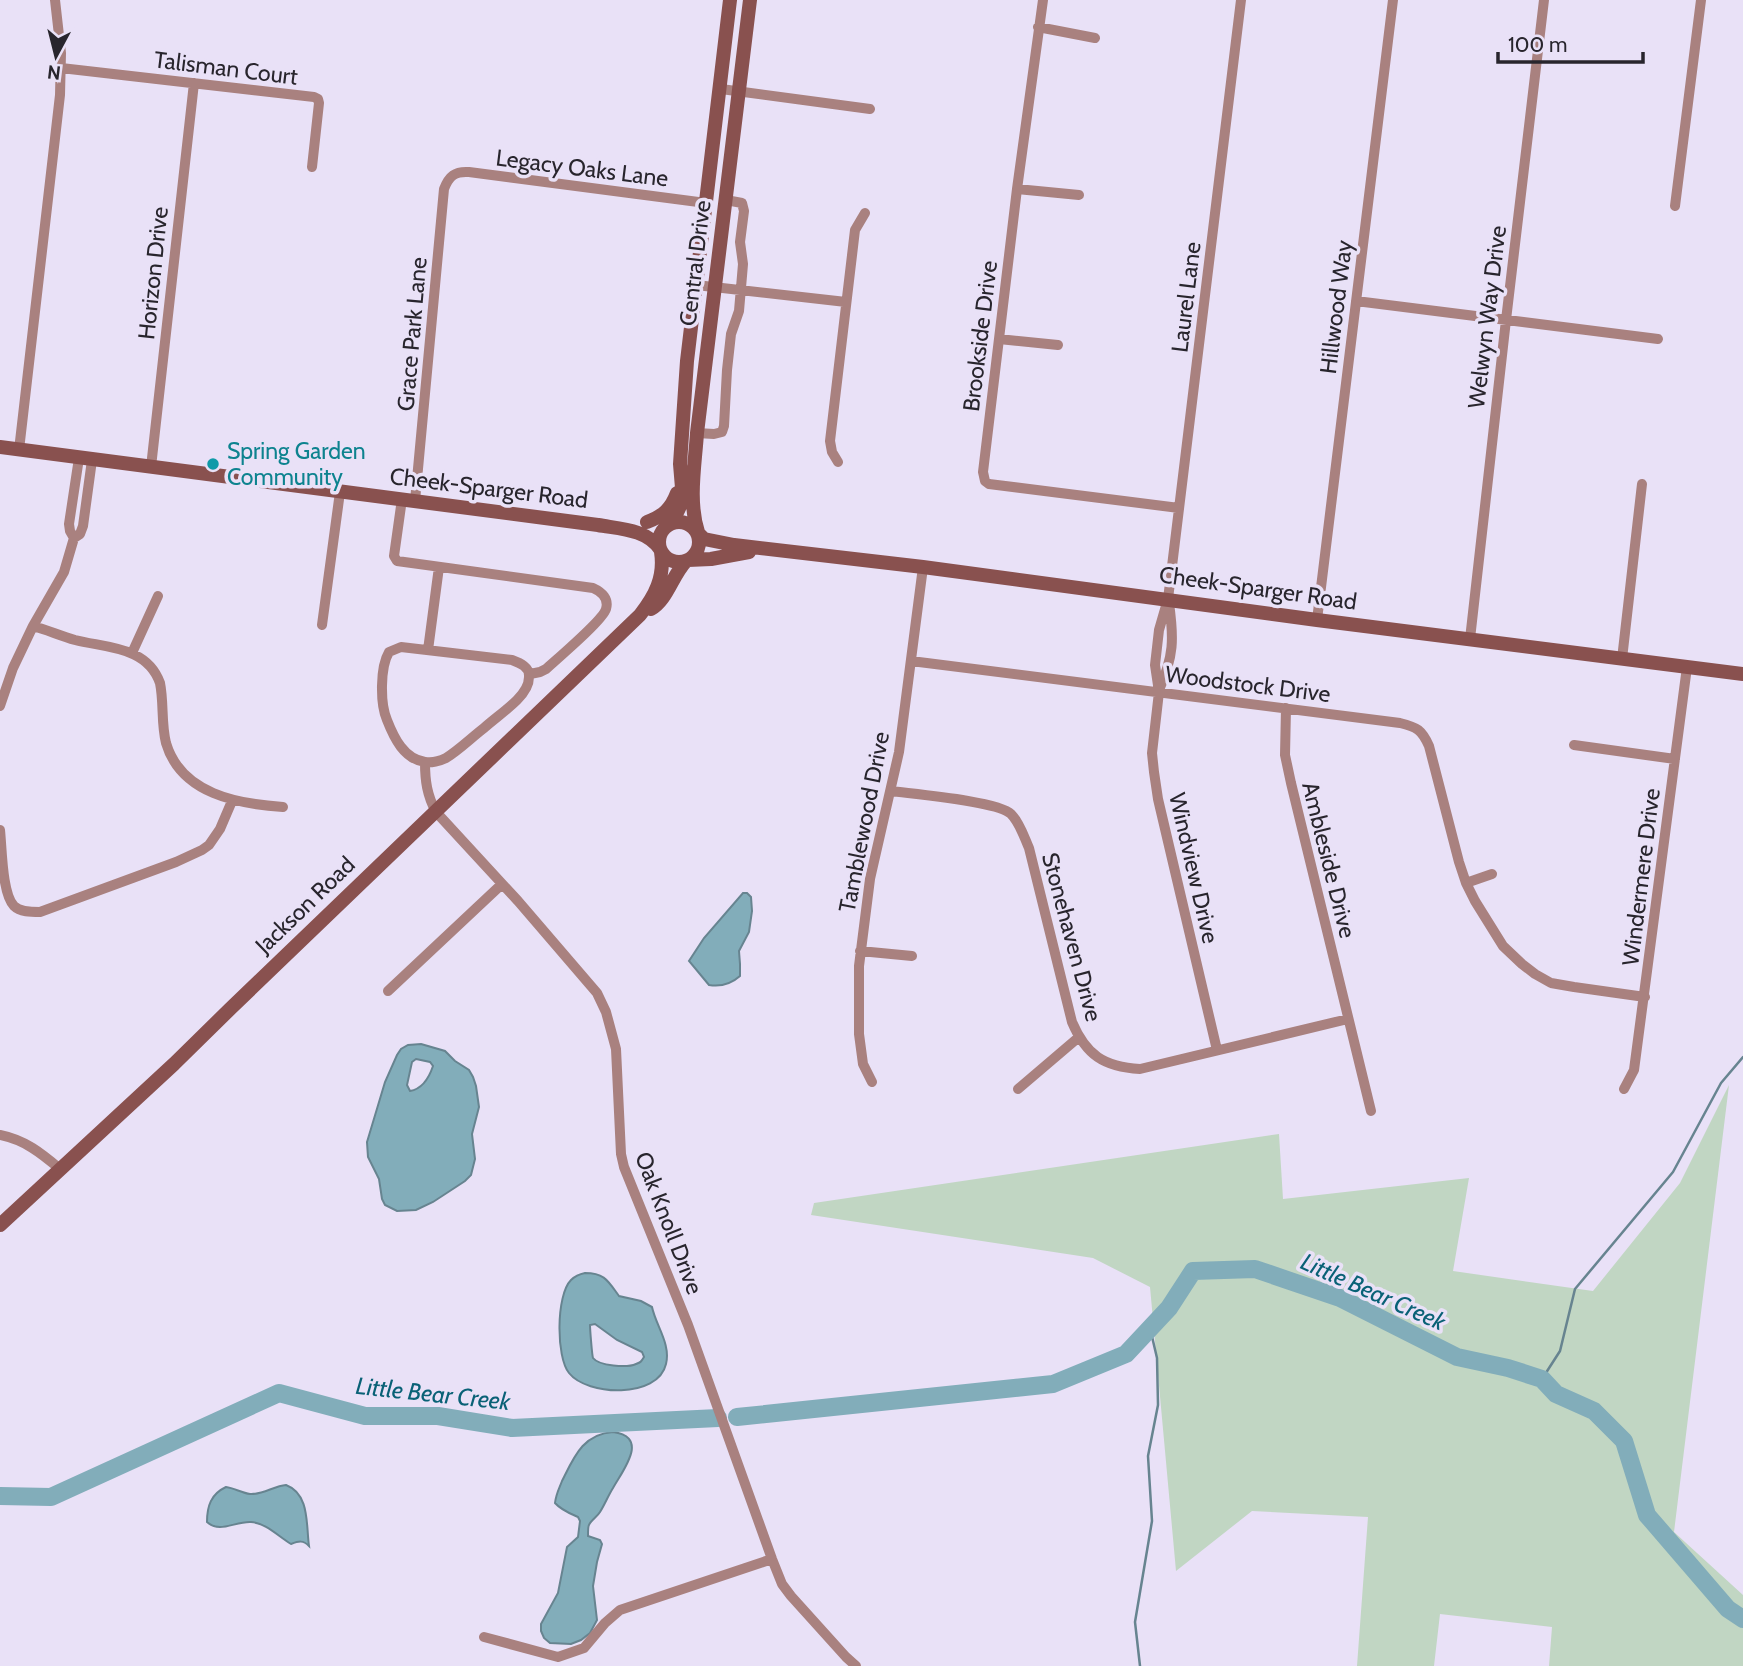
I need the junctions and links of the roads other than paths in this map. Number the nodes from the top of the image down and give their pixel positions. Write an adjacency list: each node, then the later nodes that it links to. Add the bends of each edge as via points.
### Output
1 (55, 0): 11 (street)
2 (730, 0): 13 (main road, Central Drive)
3 (750, 0): 14 (main road, Central Drive)
4 (1043, 0): 9 (street, Brookside Drive)
5 (1241, 0): 43 (street, Laurel Lane)
6 (1393, 0): 27 (street, Hillwood Way)
7 (1545, 0): 29 (street, Welwyn Way Drive)
8 (1701, 0): 22 (street)
9 (1038, 27): 10 (street); 18 (street, Brookside Drive)
10 (1095, 38)
11 (61, 68): 12 (street, Talisman Court); 35 (street)
12 (194, 83): 16 (street, Talisman Court, via 318,99); 39 (street, Horizon Drive)
13 (721, 89): 14 (street); 21 (main road, Central Drive)
14 (739, 92): 15 (street); 20 (main road, Central Drive)
15 (870, 109)
16 (312, 167)
17 (453, 174): 21 (street, Legacy Oaks Lane, via 469,172); 42 (street, Grace Park Lane, via 444,189)
18 (1017, 189): 19 (street); 30 (street, Brookside Drive)
19 (1079, 195)
20 (726, 200): 25 (main road, Central Drive); 26 (street, via 742,203 744,211)
21 (706, 203): 24 (main road, Central Drive)
22 (1675, 206)
23 (865, 213): 28 (street, via 855,230)
24 (696, 285): 25 (street); 38 (main road, Central Drive)
25 (715, 287): 26 (street); 33 (main road, Central Drive)
26 (741, 290): 28 (street); 33 (street, via 731,334 724,426 722,432)
27 (1356, 301): 29 (street); 56 (street, Hillwood Way)
28 (846, 302): 37 (street, via 830,441)
29 (1506, 320): 31 (street); 59 (street, Welwyn Way Drive)
30 (999, 338): 32 (street); 43 (street, Brookside Drive, via 985,481)
31 (1658, 339)
32 (1058, 345)
33 (697, 433): 47 (main road, Central Drive, via 693,517)
34 (0, 447): 35 (main road, Cheek-Sparger Road)
35 (19, 450): 36 (main road, Cheek-Sparger Road)
36 (85, 459): 39 (main road, Cheek-Sparger Road); 58 (street, via 83,525 64,572)
37 (838, 462)
38 (680, 464): 44 (main road, via 673,502 661,517); 45 (main road, Central Drive, via 683,500)
39 (151, 467): 41 (main road, Cheek-Sparger Road)
40 (1642, 484): 62 (street)
41 (340, 492): 42 (main road, Cheek-Sparger Road); 57 (street)
42 (408, 500): 46 (main road, Cheek-Sparger Road); 51 (street, Grace Park Lane, via 395,559)
43 (1179, 508): 54 (street, Laurel Lane)
44 (647, 522): 45 (main road, Cheek-Sparger Road); 46 (main road, Cheek-Sparger Road)
45 (671, 523): 47 (main road, via 684,522); 49 (main road, via 662,531)
46 (598, 525): 49 (main road, Cheek-Sparger Road, via 647,535)
47 (698, 533): 48 (main road, Cheek-Sparger Road, via 718,542); 50 (main road, via 697,552)
48 (768, 548): 50 (main road, Cheek-Sparger Road); 52 (main road, Cheek-Sparger Road)
49 (660, 550): 50 (main road, via 674,562); 55 (main road, Jackson Road, via 660,580)
50 (687, 561): 55 (main road, Jackson Road, via 663,599)
51 (439, 567): 60 (street); 65 (street, via 593,588 603,594 607,603 603,616 546,669)
52 (923, 567): 54 (main road, Cheek-Sparger Road); 63 (street, Tamblewood Drive)
53 (158, 596): 61 (street)
54 (1168, 599): 56 (main road, Cheek-Sparger Road); 67 (street, Windview Drive, via 1155,665)
55 (640, 615): 76 (main road, Jackson Road)
56 (1317, 620): 59 (main road, Cheek-Sparger Road)
57 (322, 625)
58 (33, 626): 61 (street); 68 (street)
59 (1470, 639): 62 (main road, Cheek-Sparger Road)
60 (428, 650): 65 (street, via 512,660); 72 (street, via 401,647 389,652 382,694 385,716 397,741 409,756)
61 (132, 653): 74 (street, via 158,676 162,723 178,766 194,783)
62 (1622, 659): 64 (main road, Cheek-Sparger Road)
63 (911, 660): 67 (street, Woodstock Drive); 73 (street, Tamblewood Drive)
64 (1687, 667): 66 (main road, Cheek-Sparger Road); 71 (street, Windermere Drive)
65 (530, 674): 72 (street, via 526,690 517,700 444,760)
66 (1743, 674)
67 (1158, 692): 69 (street, Woodstock Drive); 87 (street, Windview Drive, via 1152,753 1158,799)
68 (0, 706)
69 (1286, 708): 79 (street, Woodstock Drive, via 1415,726 1429,746); 85 (street, Ambleside Drive, via 1285,755)
70 (1574, 745): 71 (street)
71 (1675, 759): 84 (street, Windermere Drive)
72 (425, 762): 76 (street, via 425,786)
73 (891, 791): 81 (street, Tamblewood Drive, via 870,879); 86 (street, Stonehaven Drive, via 993,805 1011,814 1029,848)
74 (232, 801): 75 (street); 77 (street, via 220,830 202,850 40,912 15,907 6,894)
75 (283, 807)
76 (436, 812): 80 (street, Oak Knoll Drive); 93 (main road, Jackson Road)
77 (0, 830)
78 (1492, 874): 79 (street)
79 (1466, 883): 84 (street, Woodstock Drive, via 1503,946 1535,974 1563,985)
80 (502, 884): 83 (street); 95 (street, Oak Knoll Drive, via 597,993 606,1012 616,1049 624,1167 688,1325)
81 (860, 951): 82 (street); 88 (street, Tamblewood Drive, via 859,1034 863,1064)
82 (912, 956)
83 (388, 991)
84 (1645, 997): 89 (street, Windermere Drive, via 1634,1070)
85 (1348, 1019): 87 (street, Stonehaven Drive); 91 (street, Ambleside Drive)
86 (1079, 1037): 87 (street, Stonehaven Drive, via 1097,1057 1125,1068 1140,1069); 90 (street)
87 (1217, 1050)
88 (872, 1082)
89 (1624, 1088)
90 (1018, 1089)
91 (1371, 1111)
92 (0, 1135): 93 (street, via 39,1151)
93 (60, 1170): 94 (main road, Jackson Road)
94 (0, 1224)
95 (772, 1559): 96 (street, via 620,1610 584,1648 567,1655 558,1657); 97 (street, Oak Knoll Drive, via 791,1596)
96 (484, 1637)
97 (856, 1666)

